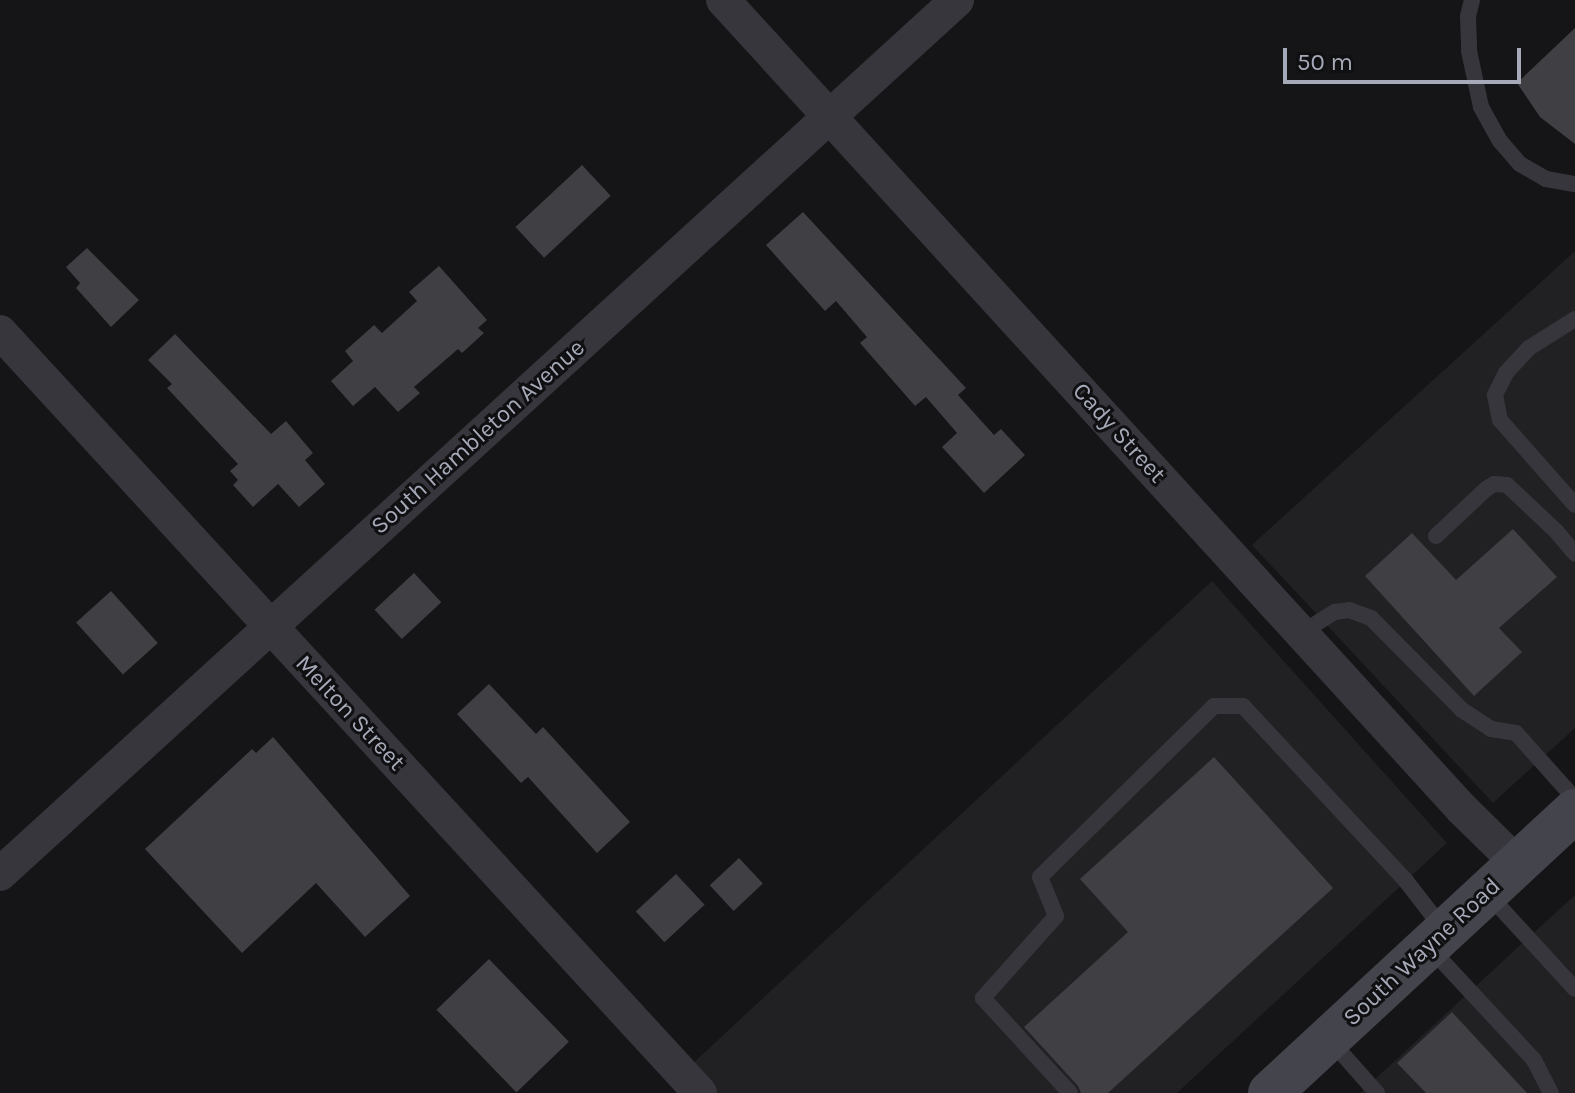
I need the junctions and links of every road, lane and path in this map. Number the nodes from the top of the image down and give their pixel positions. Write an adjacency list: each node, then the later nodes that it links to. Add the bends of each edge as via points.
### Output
1 (723, 0): 4 (street, Cady Street)
2 (957, 0): 4 (street, South Hambleton Avenue)
3 (1472, 0): 5 (lane, via 1469,51 1481,107 1500,141 1520,164 1546,179)
4 (830, 117): 11 (street, South Hambleton Avenue); 12 (street, Cady Street)
5 (1575, 184)
6 (1575, 319): 8 (lane, via 1529,348 1495,395 1500,420)
7 (0, 332): 11 (street, Melton Street)
8 (1575, 505)
9 (1436, 536): 10 (lane, via 1486,489 1507,485)
10 (1575, 554)
11 (270, 626): 14 (street, South Hambleton Avenue); 19 (street, Melton Street)
12 (1301, 633): 13 (lane, via 1335,612 1349,610 1371,618 1462,710 1491,729 1516,733); 15 (street, Cady Street)
13 (1569, 818): 15 (main road, South Wayne Road)
14 (0, 874)
15 (1502, 878): 16 (main road, South Wayne Road); 17 (lane)
16 (1437, 939): 18 (main road, South Wayne Road); 20 (lane, via 1406,881 1243,706 1214,706 1040,877 1056,916 983,998); 23 (lane, via 1534,1060)
17 (1575, 989)
18 (1329, 1038): 21 (main road, South Wayne Road); 22 (lane)
19 (700, 1093)
20 (1070, 1093)
21 (1270, 1093)
22 (1377, 1093)
23 (1551, 1093)

